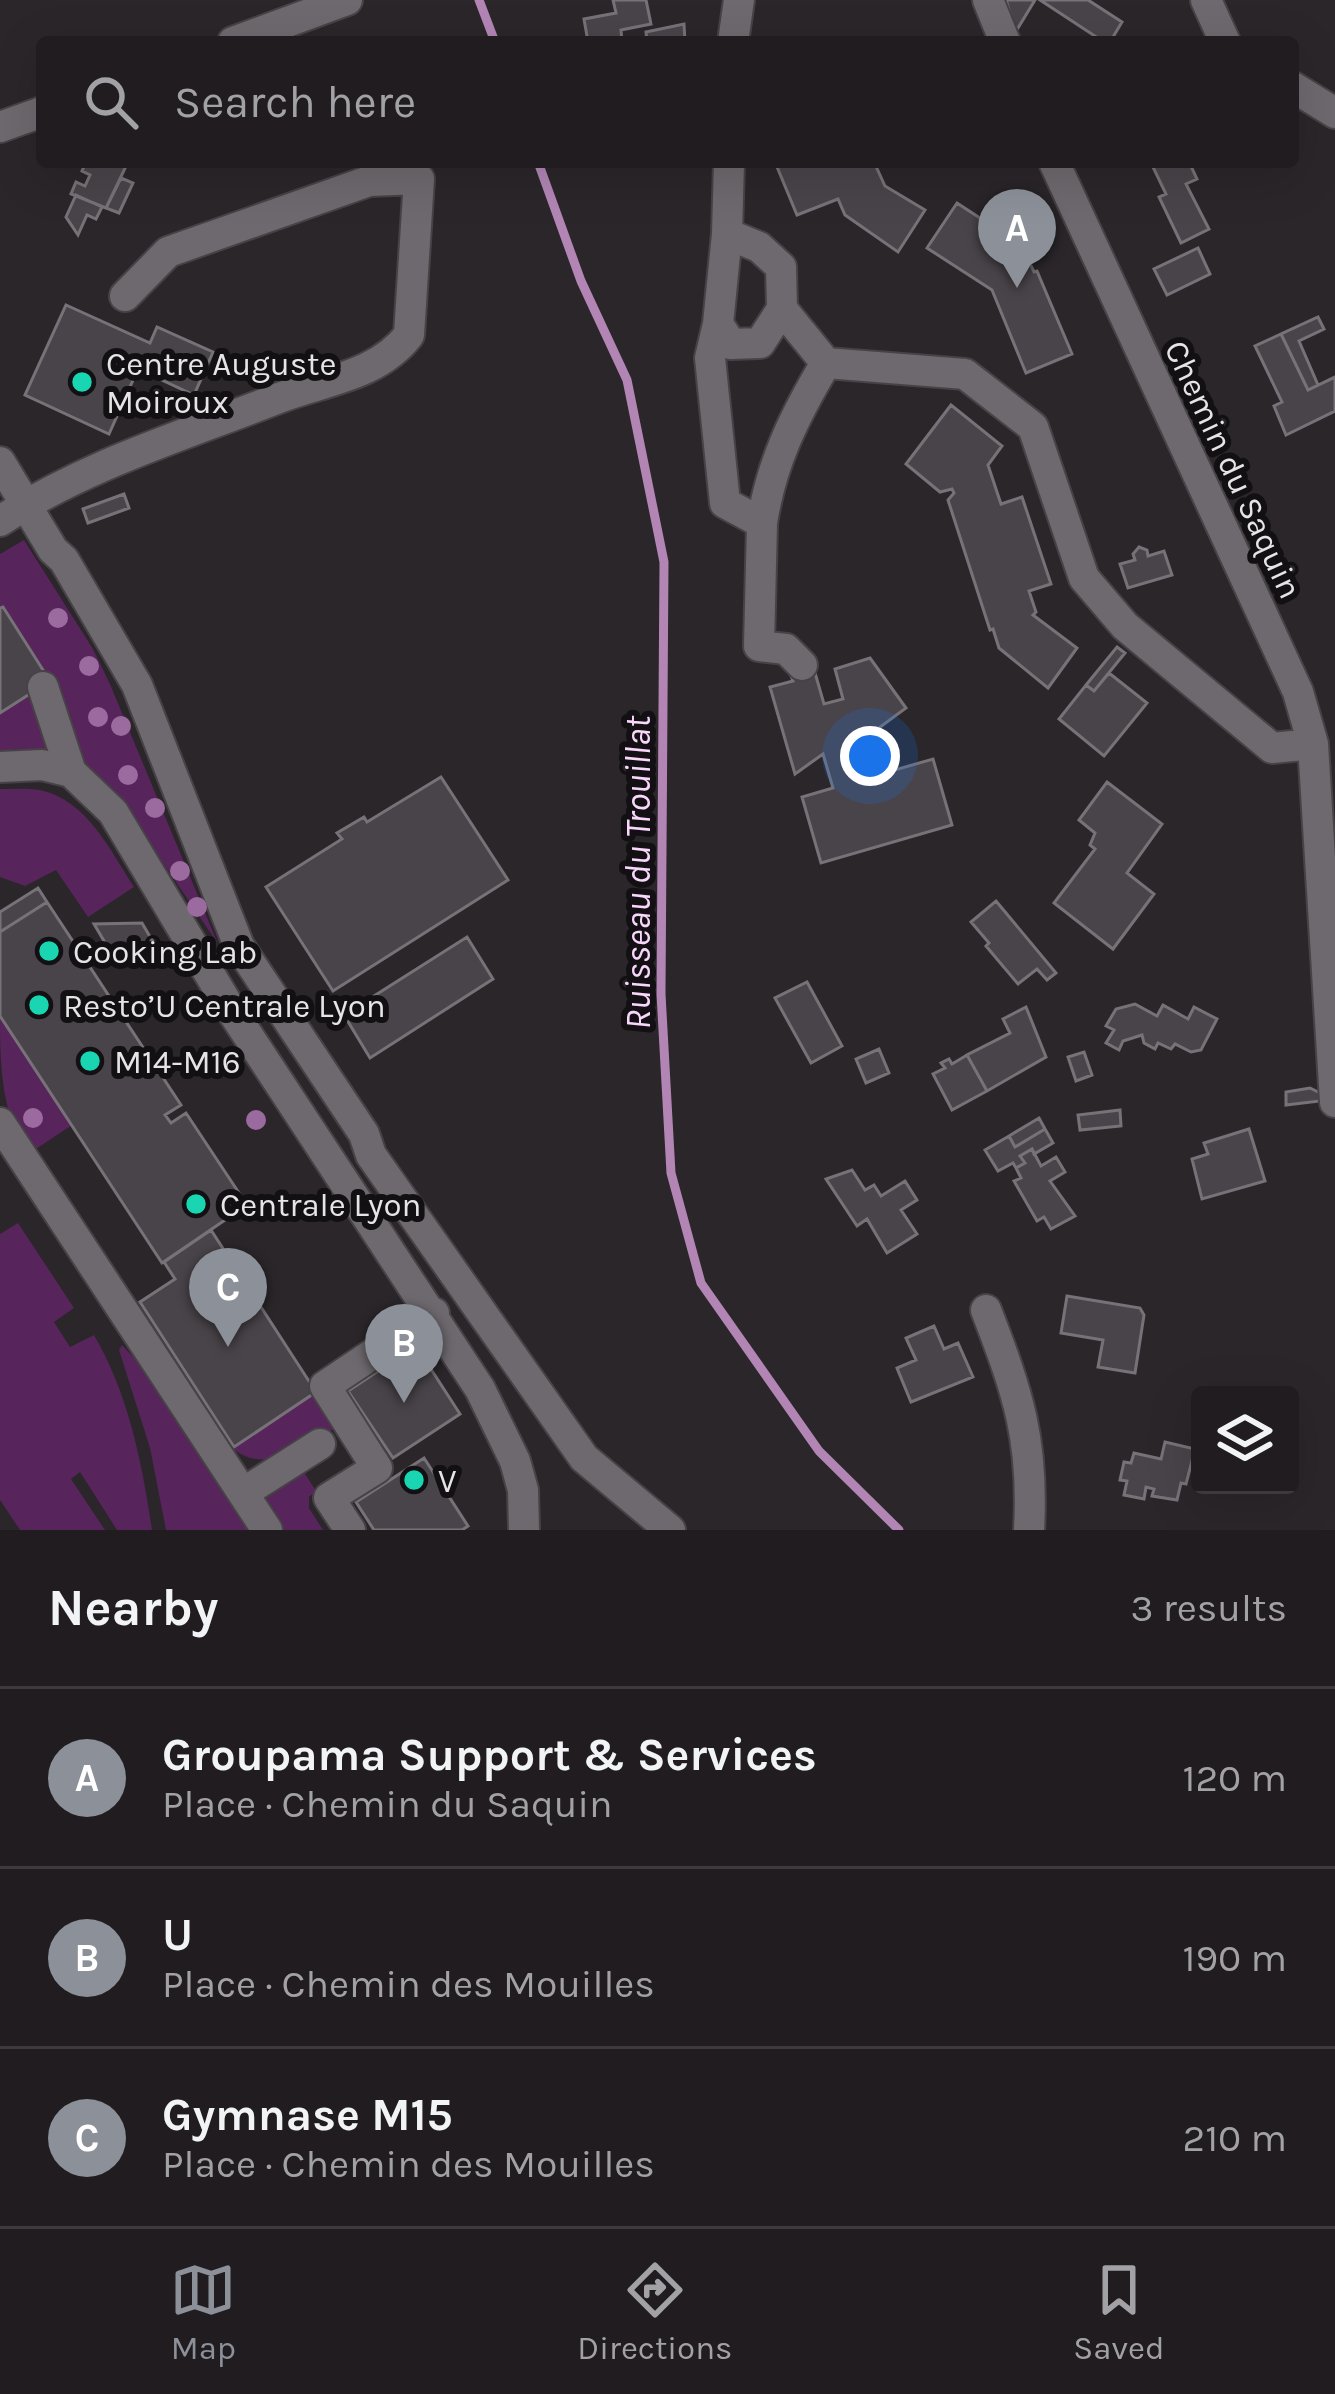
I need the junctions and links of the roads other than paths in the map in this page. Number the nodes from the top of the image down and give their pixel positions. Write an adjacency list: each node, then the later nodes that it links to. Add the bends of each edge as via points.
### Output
1 (347, 0): 5 (street)
2 (740, 0): 6 (street)
3 (988, 0): 7 (street)
4 (1206, 0): 8 (street)
5 (248, 36)
6 (735, 36)
7 (1003, 36)
8 (1222, 36)
9 (1299, 91): 10 (street)
10 (1335, 112)
11 (36, 114): 12 (street)
12 (0, 128)
13 (729, 168): 15 (street)
14 (1057, 168): 25 (street, Chemin du Saquin, via 1298,692)
15 (727, 234): 17 (street, via 781,267); 18 (street)
16 (125, 296): 21 (street, via 168,252 369,182 419,179 409,335 395,353 375,368 110,464)
17 (782, 309): 18 (street, via 760,343 731,344); 19 (street)
18 (718, 325): 22 (street, via 710,358 725,502)
19 (826, 363): 22 (street, via 790,422); 25 (street, via 965,374 982,387 1033,427 1084,578 1125,626 1271,748)
20 (0, 462): 21 (street)
21 (13, 512): 28 (street, via 64,560 136,685 230,928)
22 (762, 523): 23 (street, via 759,646 785,649)
23 (802, 665)
24 (43, 687): 27 (street)
25 (1313, 744): 30 (street, Chemin du Saquin)
26 (0, 767): 27 (street)
27 (71, 772): 29 (street, via 113,812)
28 (263, 982): 29 (street); 41 (street, via 371,1155 584,1459)
29 (228, 1005): 35 (street)
30 (1335, 1102)
31 (0, 1123): 33 (street)
32 (0, 1163): 33 (street)
33 (39, 1183): 37 (street)
34 (986, 1310): 42 (street, via 1021,1409 1032,1470)
35 (434, 1313): 39 (street, via 326,1386 377,1468 329,1498); 40 (street, via 509,1445)
36 (320, 1444): 37 (street)
37 (243, 1492): 38 (street)
38 (267, 1530)
39 (350, 1530)
40 (524, 1530)
41 (670, 1530)
42 (1029, 1530)

